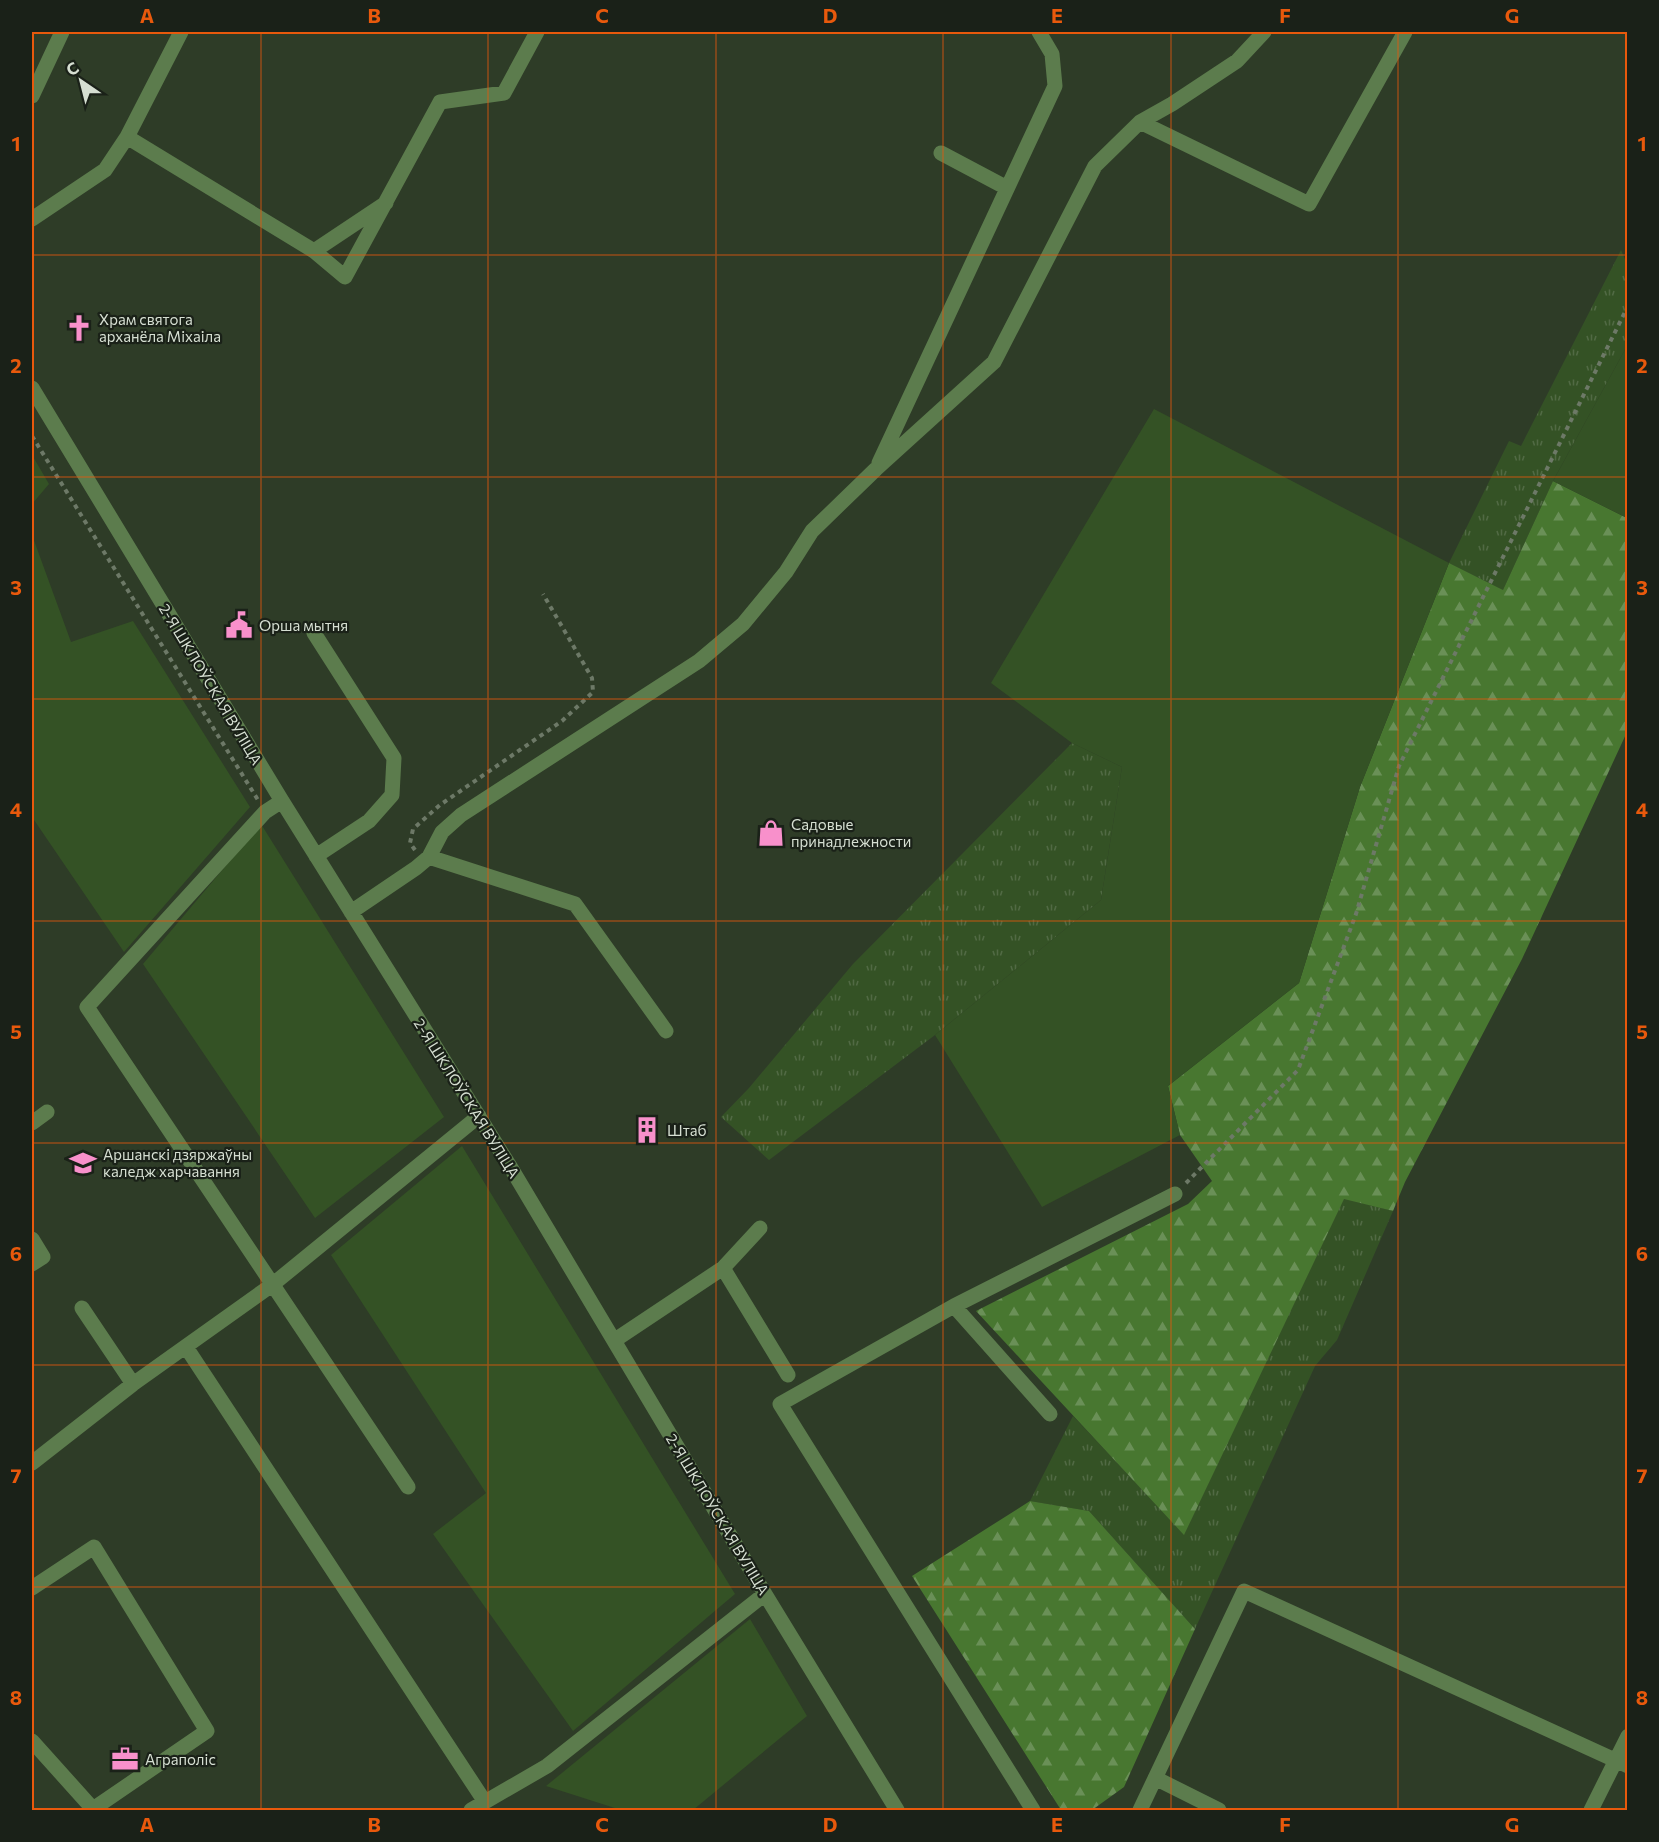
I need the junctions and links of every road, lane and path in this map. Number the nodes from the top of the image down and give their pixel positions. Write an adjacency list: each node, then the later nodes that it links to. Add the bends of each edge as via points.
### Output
1 (62, 32): 7 (street)
2 (181, 32): 9 (street)
3 (537, 32): 12 (street, via 504,93 441,102)
4 (1039, 32): 11 (street, via 1053,54 1055,86)
5 (1264, 32): 8 (street, via 1237,61)
6 (1405, 32): 8 (street, via 1309,204)
7 (32, 96)
8 (1140, 122): 18 (street, via 1095,166 994,362)
9 (128, 136): 13 (street, via 105,170); 14 (street)
10 (940, 153): 11 (street)
11 (1007, 188): 18 (street)
12 (386, 203): 14 (street); 14 (street, via 345,277)
13 (32, 219)
14 (314, 251)
15 (1625, 312): 30 (path, via 1399,766 1356,914 1298,1070)
16 (32, 388): 21 (street, 2-Я ШКЛОЎСКАЯ ВУЛІЦА)
17 (32, 436): 22 (path)
18 (876, 469): 24 (street, via 812,531 786,572 743,624 699,661 461,815 442,832)
19 (543, 594): 24 (path, via 592,678 593,692 562,721 440,805 413,829 410,843 418,854)
20 (314, 633): 23 (street, via 394,758 392,795 369,821)
21 (282, 801): 22 (street); 23 (street, 2-Я ШКЛОЎСКАЯ ВУЛІЦА)
22 (265, 812): 35 (street, via 87,1007)
23 (316, 856): 25 (street, 2-Я ШКЛОЎСКАЯ ВУЛІЦА)
24 (429, 857): 25 (street); 26 (street, via 574,904)
25 (351, 912): 28 (street, 2-Я ШКЛОЎСКАЯ ВУЛІЦА)
26 (666, 1031)
27 (47, 1112): 29 (street)
28 (479, 1116): 35 (street); 38 (street, 2-Я ШКЛОЎСКАЯ ВУЛІЦА)
29 (32, 1123)
30 (1175, 1194): 36 (street)
31 (760, 1228): 34 (street)
32 (32, 1239): 33 (street, via 43,1257)
33 (32, 1264)
34 (723, 1268): 38 (street); 40 (street)
35 (272, 1285): 39 (street); 44 (street)
36 (954, 1306): 42 (street); 54 (street, via 780,1404)
37 (82, 1308): 41 (street)
38 (615, 1340): 46 (street, 2-Я ШКЛОЎСКАЯ ВУЛІЦА)
39 (186, 1347): 41 (street); 51 (street)
40 (788, 1375)
41 (133, 1384): 43 (street)
42 (1050, 1414)
43 (32, 1463)
44 (408, 1487)
45 (32, 1588): 48 (street, via 94,1547 207,1731 93,1809)
46 (765, 1594): 51 (street, via 547,1766); 53 (street, 2-Я ШКЛОЎСКАЯ ВУЛІЦА)
47 (1628, 1736): 49 (street)
48 (32, 1741)
49 (1622, 1764): 50 (street, via 1244,1592); 57 (street)
50 (1155, 1778): 55 (street); 56 (street)
51 (485, 1802): 52 (street)
52 (471, 1810)
53 (897, 1810)
54 (1033, 1810)
55 (1140, 1810)
56 (1219, 1810)
57 (1591, 1810)

